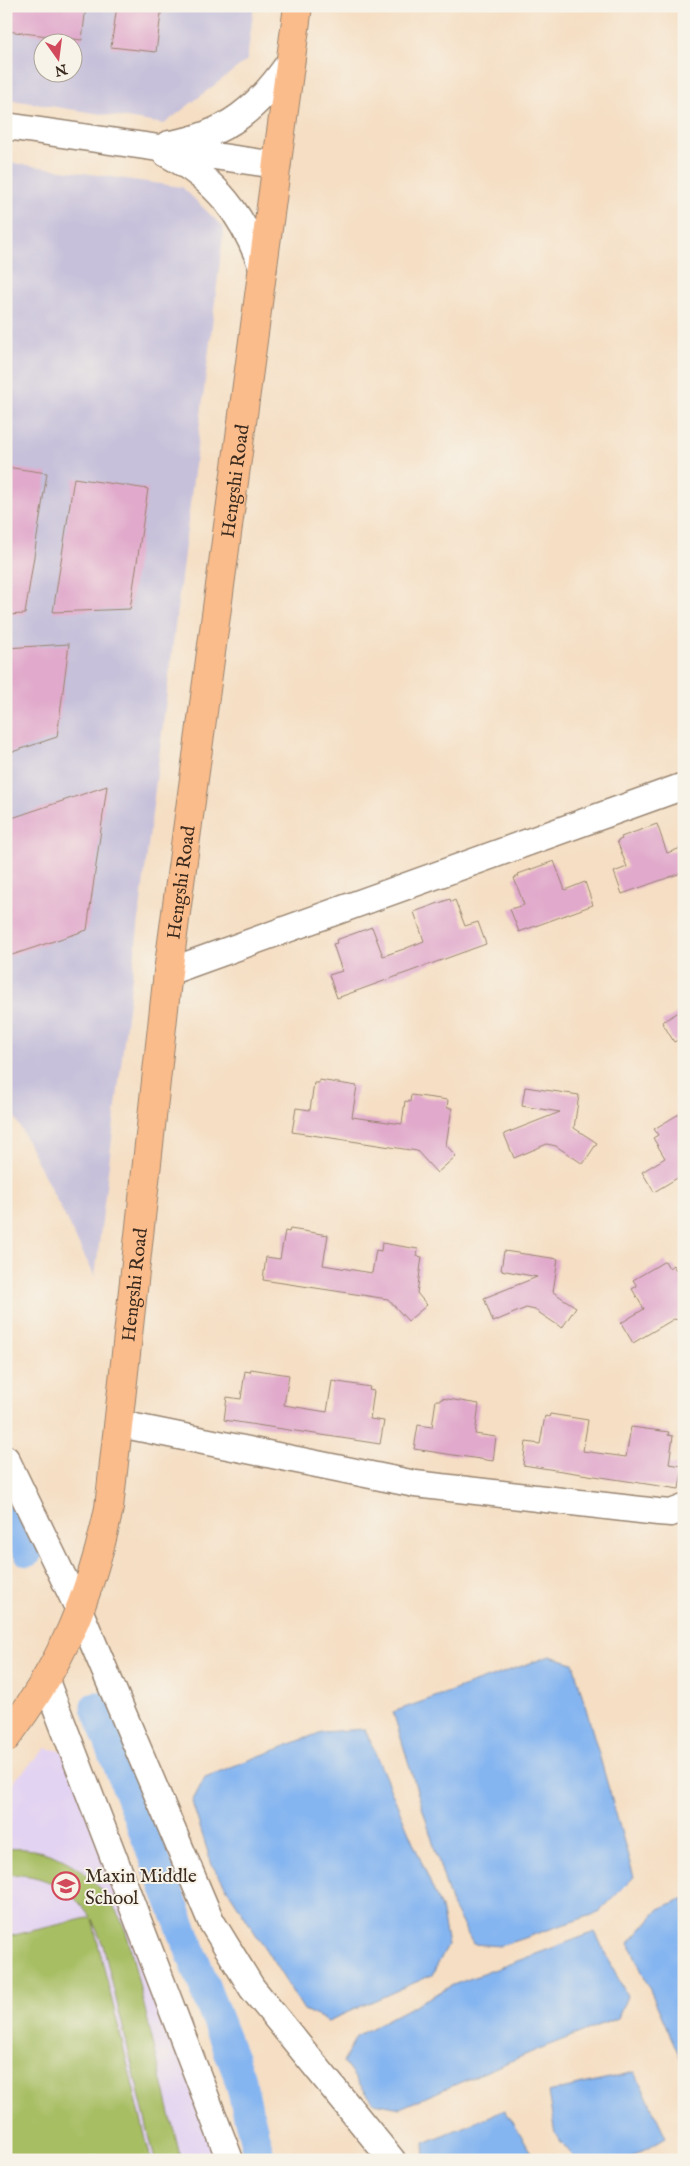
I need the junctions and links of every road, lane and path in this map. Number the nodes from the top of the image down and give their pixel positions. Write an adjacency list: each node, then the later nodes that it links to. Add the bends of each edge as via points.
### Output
1 (298, 6): 2 (main road, Hengshi Road)
2 (291, 60): 4 (street, via 272,88 248,112 219,130 187,142); 5 (main road, Hengshi Road)
3 (6, 126): 4 (street)
4 (154, 147): 5 (street); 6 (street, via 184,162 234,209 252,238)
5 (277, 165): 6 (main road, Hengshi Road)
6 (264, 270): 8 (main road, Hengshi Road)
7 (684, 786): 8 (street)
8 (168, 972): 9 (main road, Hengshi Road)
9 (120, 1424): 11 (street, via 415,1484 664,1513); 12 (main road, Hengshi Road, via 102,1543)
10 (6, 1459): 12 (street)
11 (684, 1508)
12 (80, 1612): 13 (main road, Hengshi Road); 16 (street, via 195,1889 224,1944 252,1988)
13 (46, 1681): 14 (main road, Hengshi Road); 15 (street)
14 (6, 1738)
15 (230, 2160)
16 (392, 2160)

